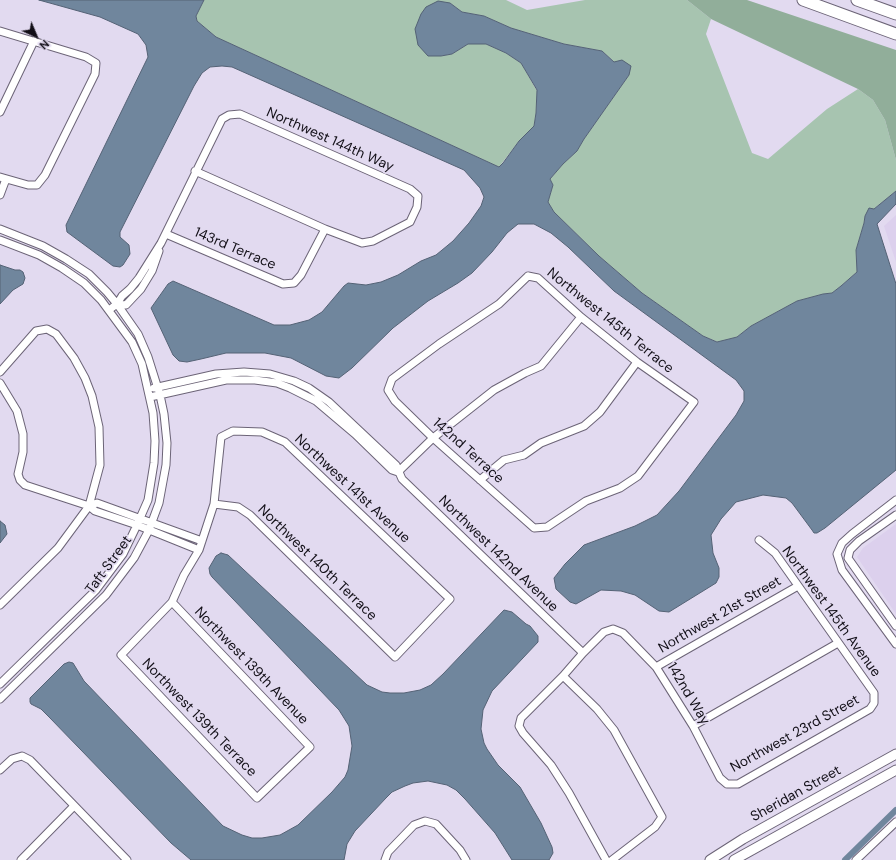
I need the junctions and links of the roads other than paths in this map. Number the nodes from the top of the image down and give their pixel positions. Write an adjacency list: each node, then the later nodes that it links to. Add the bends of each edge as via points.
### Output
1 (802, 0): 5 (highway)
2 (857, 0): 3 (highway)
3 (896, 14)
4 (0, 31): 6 (street)
5 (896, 34)
6 (34, 41): 7 (street); 9 (street, via 86,57 96,63 95,74 45,175 37,185)
7 (0, 112)
8 (196, 171): 12 (street); 12 (street, Northwest 144th Way, via 222,119 240,114 410,189 418,196 417,207 410,222 373,241 362,243); 13 (street)
9 (3, 178): 10 (street)
10 (0, 195)
11 (0, 229): 15 (street, via 43,246 66,259 89,274)
12 (325, 229): 13 (street, 143rd Terrace, via 301,276 294,283 283,284)
13 (166, 234): 15 (street, via 155,264 140,289 126,305)
14 (0, 240): 16 (street, via 62,268 84,283)
15 (117, 304): 16 (street); 21 (street, via 138,334)
16 (109, 310): 22 (street, via 132,342 142,364)
17 (581, 317): 18 (street, Northwest 145th Terrace); 23 (street, Northwest 145th Terrace, via 538,278 528,276 499,304 392,379); 26 (street, via 541,366 494,390)
18 (637, 362): 28 (street, via 600,412 584,426 541,444 524,455 504,460); 36 (street, Northwest 145th Terrace, via 694,402 638,476 620,488 586,501 547,527)
19 (0, 372): 31 (street, via 36,331 47,329 56,334 74,358 92,396 99,428 100,465)
20 (0, 383): 31 (street, via 17,411 23,434 23,452 18,474 20,480 25,485)
21 (158, 387): 22 (street, Northwest 142nd Avenue); 24 (street, Taft Street); 27 (street, Northwest 142nd Avenue, via 216,374 244,372 270,374 294,381 329,402 396,465)
22 (148, 390): 25 (street, Taft Street)
23 (388, 390): 26 (street, 142nd Terrace, via 395,401)
24 (160, 395): 25 (street, Northwest 142nd Avenue); 27 (street, Northwest 142nd Avenue, via 226,380 255,380 290,388 324,408 392,470); 34 (street, Taft Street, via 167,443 166,465 159,503)
25 (150, 397): 33 (street, Taft Street, via 155,441 154,463 148,500)
26 (433, 438): 27 (street); 28 (street, 142nd Terrace)
27 (398, 472): 47 (street, Northwest 142nd Avenue, via 402,479)
28 (480, 480): 36 (street, 142nd Terrace)
29 (896, 500): 46 (street, via 842,543 837,554 842,570)
30 (214, 504): 39 (street); 48 (street, Northwest 140th Terrace, via 238,508 250,515); 48 (street, Northwest 141st Avenue, via 221,437 233,431 262,432 285,442 450,599)
31 (89, 506): 33 (street, via 96,503); 35 (street, via 95,511); 43 (street, via 58,548)
32 (896, 515): 44 (street, via 859,541 850,550 848,558)
33 (140, 518): 34 (street); 35 (street, Taft Street)
34 (152, 522): 37 (street, Taft Street); 39 (street)
35 (137, 525): 37 (street); 51 (street, Taft Street, via 123,554 96,590)
36 (534, 528)
37 (149, 530): 40 (street); 52 (street, Taft Street, via 134,558 106,594)
38 (759, 540): 41 (street, Northwest 145th Avenue, via 775,553)
39 (202, 541): 40 (street)
40 (198, 550): 42 (street)
41 (798, 586): 45 (street, Northwest 145th Avenue); 49 (street, Northwest 21st Street)
42 (172, 602): 59 (street, Northwest 139th Terrace, via 122,655); 59 (street, Northwest 139th Avenue, via 310,747)
43 (0, 605)
44 (896, 626)
45 (838, 643): 53 (street, Northwest 145th Avenue, via 874,693); 54 (street)
46 (896, 644)
47 (583, 652): 49 (street, 142nd Way, via 604,632 613,629 623,633); 50 (street)
48 (395, 657)
49 (656, 667): 54 (street, 142nd Way)
50 (563, 676): 66 (street, via 521,718 519,726 551,765); 67 (street, via 597,709 614,730 662,817 655,827)
51 (0, 684)
52 (0, 699)
53 (874, 703): 58 (street, Northwest 23rd Street, via 870,709 738,784)
54 (693, 726): 58 (street, 142nd Way, via 720,778)
55 (896, 754): 68 (main road, Sheridan Street)
56 (0, 770): 60 (street, via 12,759 22,756 30,760)
57 (896, 770): 69 (main road, Sheridan Street)
58 (727, 784)
59 (257, 798)
60 (74, 806): 62 (street); 63 (street)
61 (896, 822): 70 (street)
62 (21, 860)
63 (127, 860)
64 (385, 860): 65 (street, via 388,852 414,825 425,821 436,824)
65 (466, 860)
66 (606, 860)
67 (612, 860)
68 (710, 860)
69 (734, 860)
70 (856, 860)

